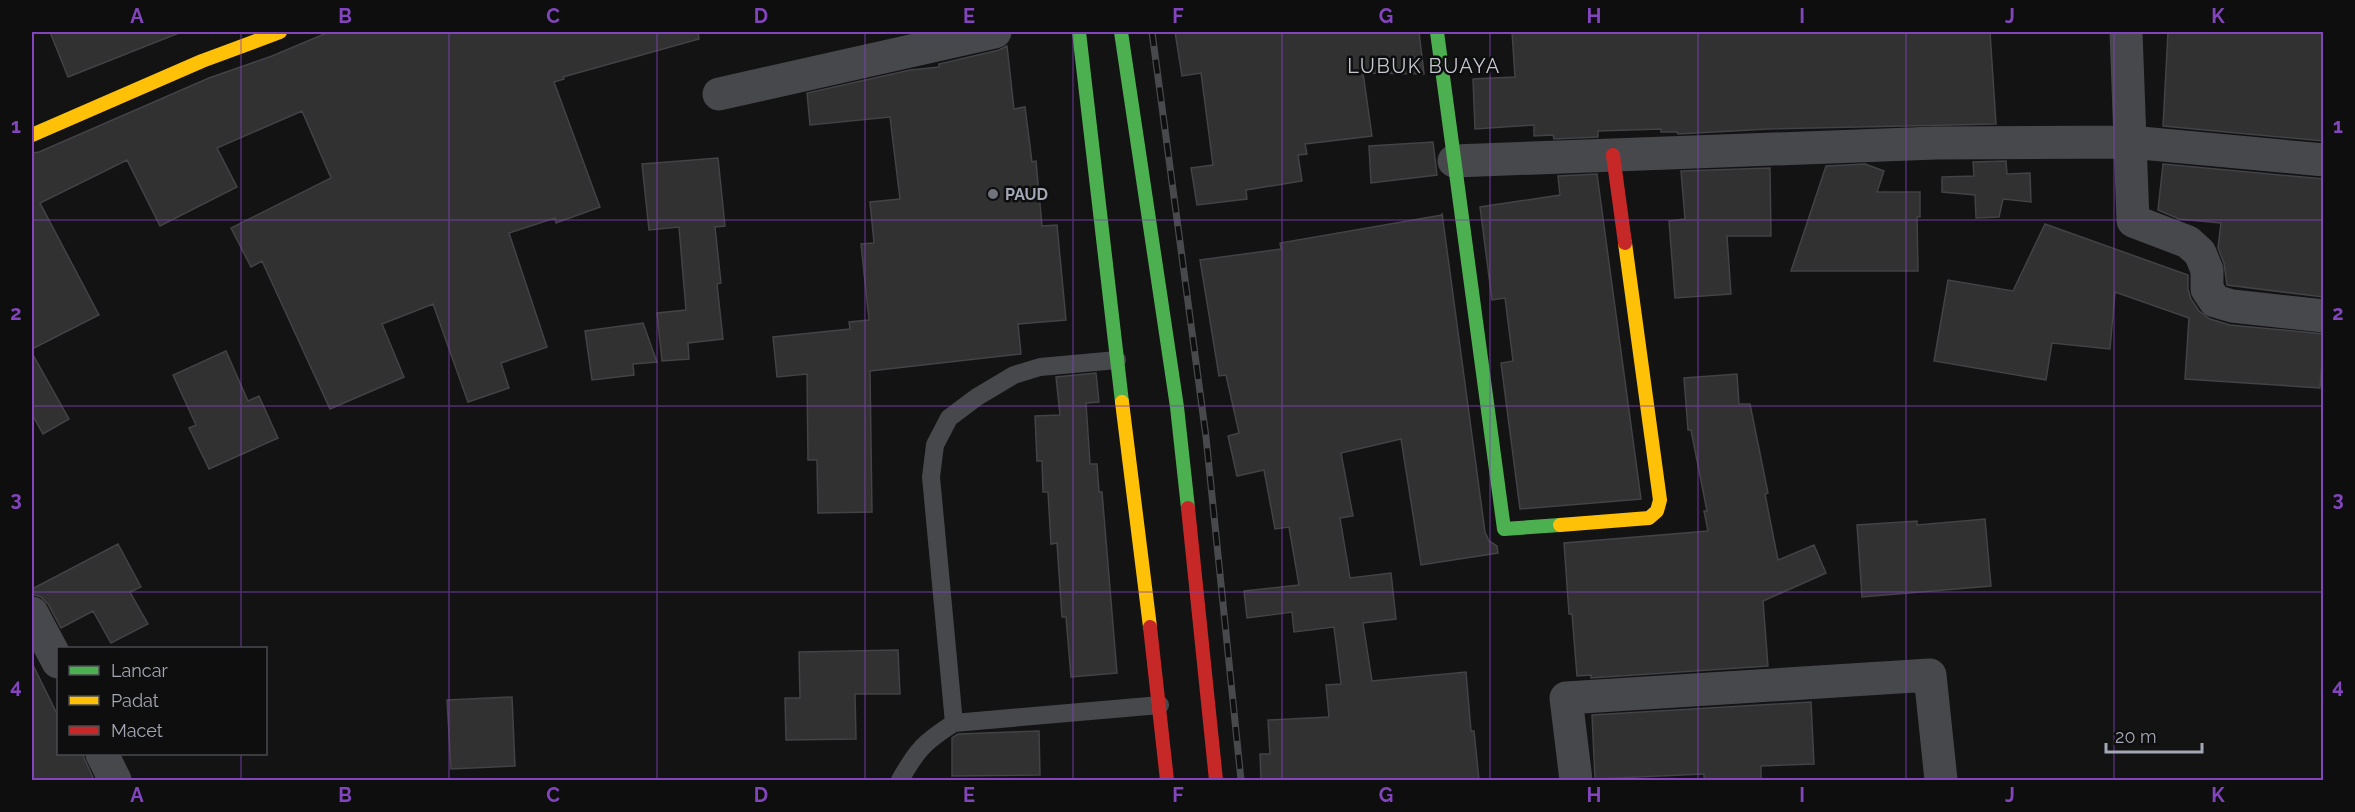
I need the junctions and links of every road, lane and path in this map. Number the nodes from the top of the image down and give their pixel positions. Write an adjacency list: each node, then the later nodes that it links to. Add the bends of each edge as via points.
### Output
1 (280, 32): 8 (main road, via 202,61)
2 (995, 32): 7 (street)
3 (1079, 32): 14 (main road)
4 (1120, 32): 23 (main road, via 1178,407)
5 (1437, 32): 12 (main road)
6 (2126, 32): 9 (street)
7 (719, 94)
8 (32, 135)
9 (2130, 142): 10 (street, via 1936,143); 11 (street); 13 (street, via 2133,221 2188,242 2200,253 2207,270 2207,289 2215,301)
10 (1613, 155): 12 (street); 12 (main road, via 1660,500 1657,511 1649,518 1503,529)
11 (2324, 160)
12 (1454, 161)
13 (2324, 316)
14 (1117, 360): 17 (main road); 18 (lane, via 1040,367 1014,375 949,418 935,445 931,477)
15 (32, 613): 16 (street)
16 (57, 660)
17 (1160, 705): 18 (lane); 22 (main road)
18 (954, 723): 21 (lane, via 929,738)
19 (103, 755): 20 (street)
20 (114, 780)
21 (900, 780)
22 (1167, 780)
23 (1216, 780)
24 (1576, 780): 25 (street, via 1566,698 1930,675)
25 (1941, 780)

